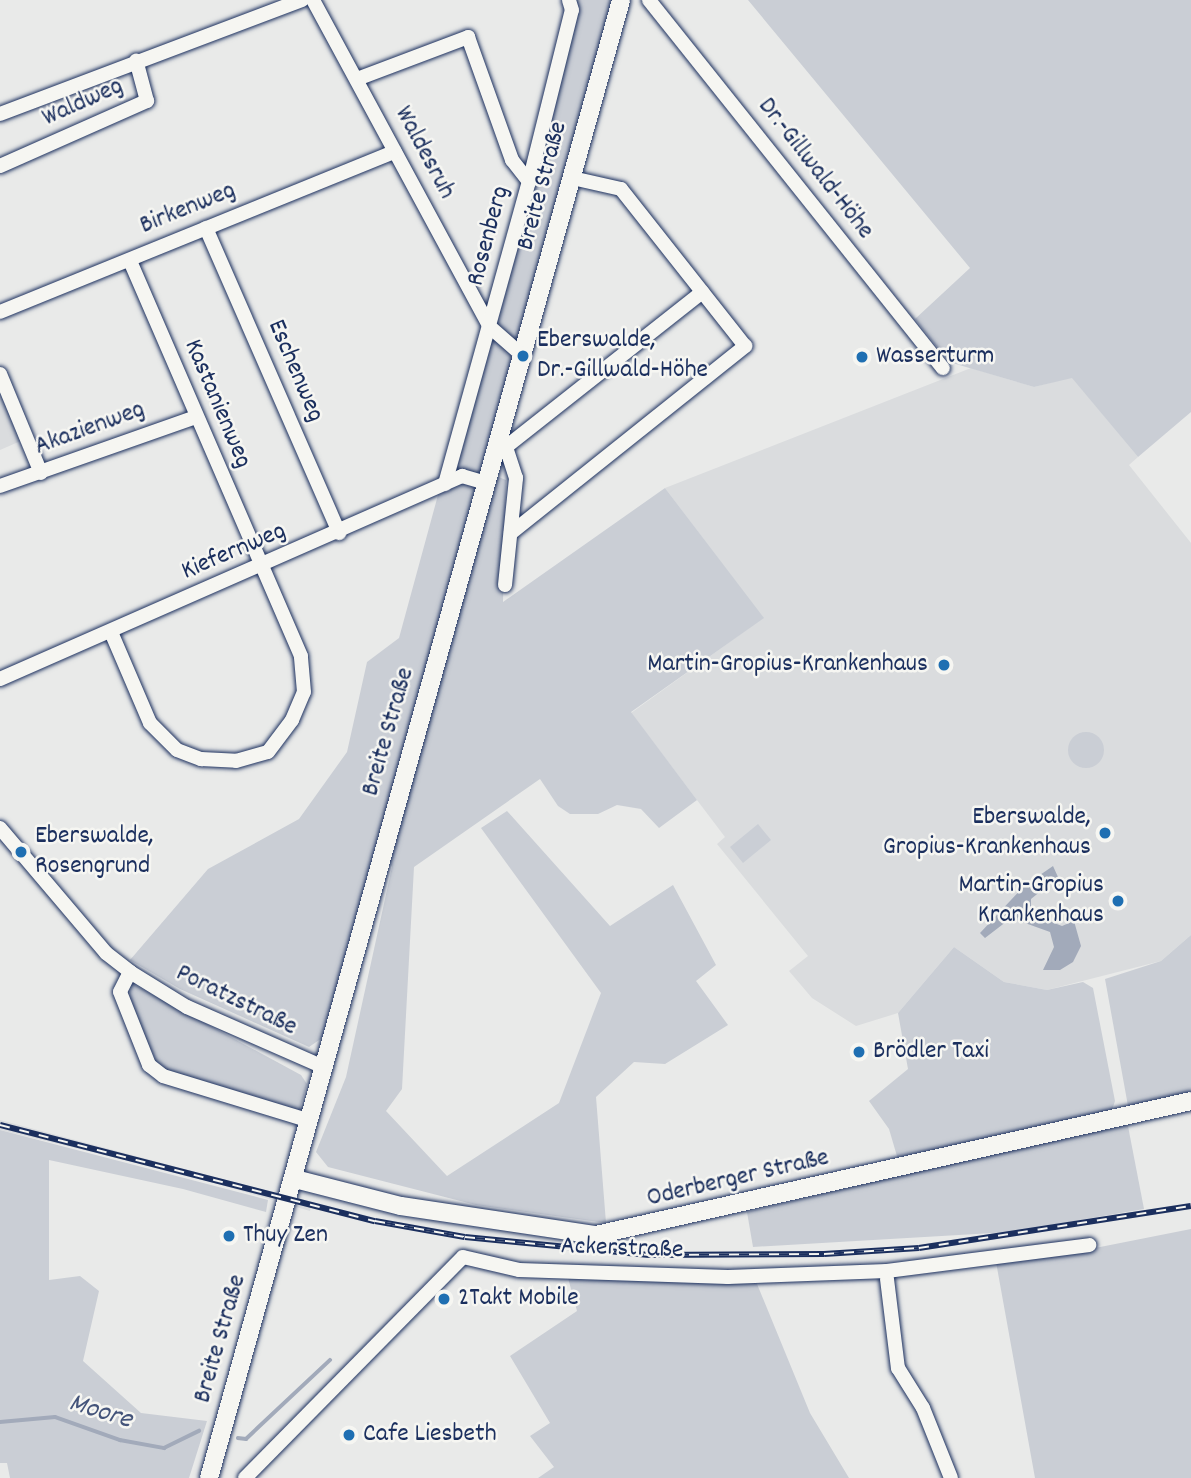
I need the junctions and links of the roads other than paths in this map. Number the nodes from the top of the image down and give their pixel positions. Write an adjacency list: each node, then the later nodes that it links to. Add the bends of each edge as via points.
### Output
1 (302, 0): 6 (street, Waldweg)
2 (313, 0): 7 (street, Waldesruh)
3 (621, 0): 11 (main road, Breite Straße)
4 (649, 0): 19 (street, Dr.-Gillwald-Höhe)
5 (573, 3): 12 (street, Rosenberg)
6 (136, 60): 8 (street, Waldweg); 10 (street, Waldweg, via 147,101)
7 (357, 79): 9 (street, Waldesruh); 12 (street, via 468,37 512,160)
8 (0, 114)
9 (395, 152): 13 (street, Birkenweg); 17 (street, Waldesruh)
10 (0, 166)
11 (572, 178): 15 (street, via 621,190); 18 (main road, Breite Straße)
12 (529, 182): 17 (street, Rosenberg)
13 (206, 228): 14 (street, Birkenweg); 27 (street, Eschenweg)
14 (130, 260): 16 (street, Birkenweg); 21 (street, Kastanienweg)
15 (702, 292): 22 (street); 28 (street, via 744,346)
16 (0, 312)
17 (490, 327): 18 (street, Waldesruh); 25 (street, Rosenberg)
18 (523, 356): 22 (main road, Breite Straße)
19 (943, 368)
20 (0, 374): 23 (street)
21 (196, 417): 23 (street, Akazienweg); 29 (street, Kastanienweg)
22 (502, 446): 24 (main road, Breite Straße); 28 (street, via 516,478)
23 (41, 472): 26 (street, Akazienweg)
24 (487, 483): 25 (street, Kiefernweg, via 463,476); 35 (main road, Breite Straße)
25 (445, 484): 27 (street, Kiefernweg)
26 (0, 486)
27 (339, 533): 29 (street, Kiefernweg)
28 (511, 533): 30 (street)
29 (262, 567): 31 (street, Kiefernweg); 31 (street, via 304,676 304,692 292,720 268,752 236,761 201,759 177,750 150,723)
30 (505, 585)
31 (111, 632): 32 (street, Kiefernweg)
32 (0, 678)
33 (0, 828): 34 (street, Poratzstraße, via 106,953)
34 (130, 972): 35 (street, Poratzstraße, via 187,1007); 37 (street, via 120,992 149,1065 163,1076)
35 (324, 1067): 37 (main road, Breite Straße)
36 (1191, 1101): 38 (main road, Oderberger Straße, via 596,1235 401,1206)
37 (310, 1121): 38 (main road, Breite Straße)
38 (295, 1179): 41 (main road, Breite Straße)
39 (1089, 1245): 42 (street, Ackerstraße, via 887,1271 728,1277 519,1270 463,1257)
40 (887, 1279): 43 (street, via 898,1368 923,1408)
41 (209, 1478)
42 (245, 1478)
43 (951, 1478)

